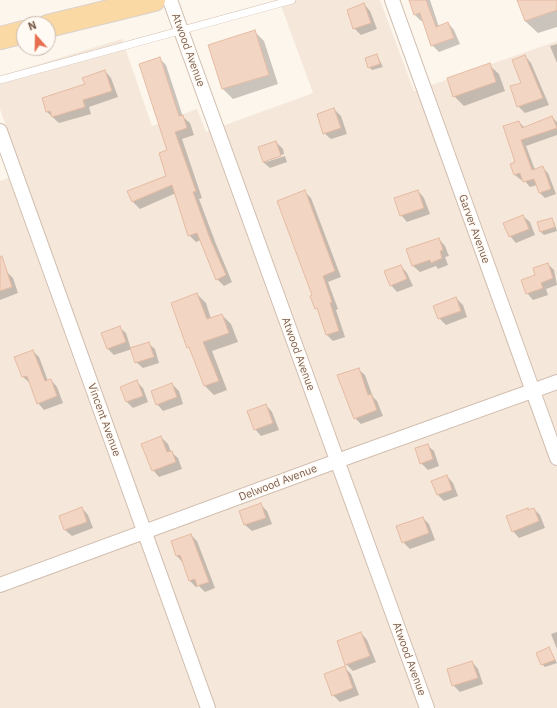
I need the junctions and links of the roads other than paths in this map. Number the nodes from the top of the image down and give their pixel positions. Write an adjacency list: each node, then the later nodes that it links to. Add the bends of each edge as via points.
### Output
1 (154, 0): 5 (main road)
2 (170, 0): 6 (street, Atwood Avenue)
3 (292, 0): 6 (lane)
4 (392, 0): 12 (street, Garver Avenue)
5 (56, 24)
6 (181, 30): 9 (lane); 14 (street, Atwood Avenue)
7 (16, 34): 8 (main road)
8 (0, 38)
9 (0, 80)
10 (0, 131): 15 (street, Vincent Avenue)
11 (557, 382): 12 (street, Delwood Avenue)
12 (533, 392): 13 (street, Garver Avenue); 14 (street, Delwood Avenue)
13 (557, 458)
14 (336, 461): 15 (street, Delwood Avenue); 18 (street, Atwood Avenue)
15 (144, 533): 16 (street, Delwood Avenue); 17 (street, Vincent Avenue)
16 (0, 586)
17 (208, 708)
18 (427, 708)

